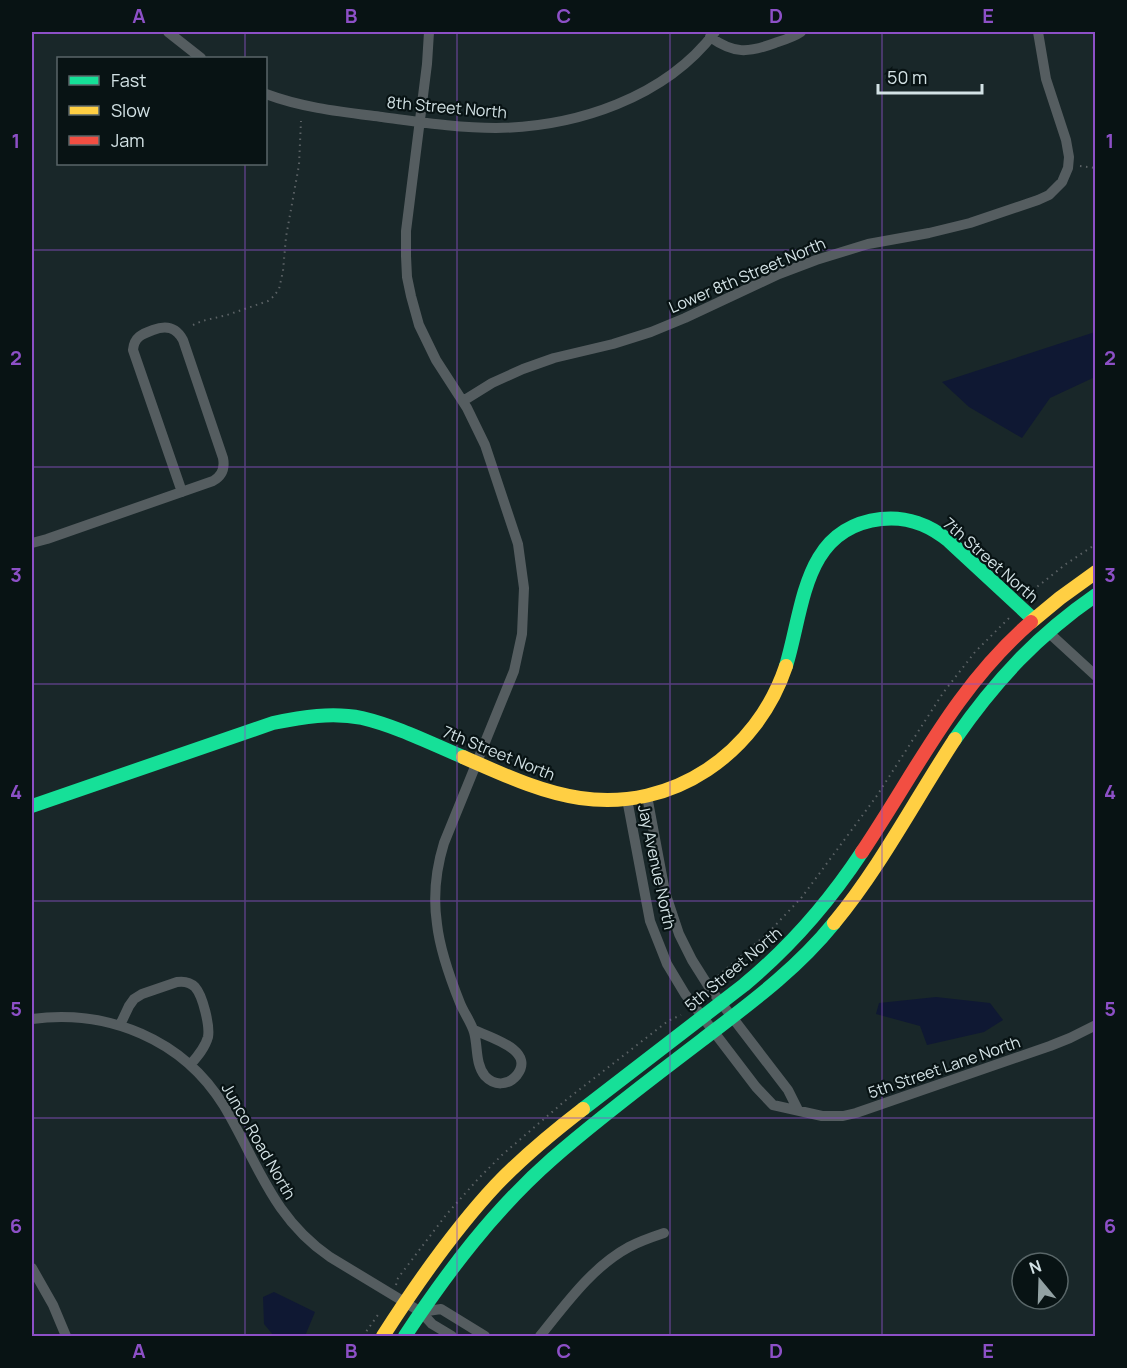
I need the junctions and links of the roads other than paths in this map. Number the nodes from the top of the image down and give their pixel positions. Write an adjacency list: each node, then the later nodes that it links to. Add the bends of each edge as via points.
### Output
1 (168, 32): 6 (street)
2 (429, 32): 8 (street)
3 (801, 32): 5 (street, 8th Street North, via 751,51 729,48)
4 (1038, 32): 9 (street, Lower 8th Street North, via 1048,86 1068,151 1064,178 1049,195 959,226 848,249 816,260 651,332 523,369)
5 (712, 34): 8 (street, 8th Street North, via 664,80 635,96 586,114 506,127)
6 (200, 57)
7 (267, 94): 8 (street, 8th Street North, via 297,104)
8 (419, 122): 9 (street, via 406,231 409,287 427,344)
9 (463, 400): 17 (street, via 485,445 514,529 524,596 522,634 514,671)
10 (182, 492): 10 (street, via 216,480 224,463 182,338 173,329 163,327 138,336 133,350); 11 (street)
11 (32, 543)
12 (1095, 572): 14 (street, 5th Street North)
13 (1095, 595): 15 (street)
14 (1033, 619): 18 (street, 7th Street North, via 933,530 896,518 856,525 832,541 814,565 778,687 755,725 733,750 709,768 682,784); 21 (street, 5th Street North, via 994,657 960,700 848,874 815,917 762,970)
15 (1048, 632): 16 (street); 23 (street, via 1005,674 975,711 836,922 783,977)
16 (1095, 676)
17 (477, 763): 19 (street, 7th Street North, via 561,795); 20 (street, 7th Street North, via 380,723 311,716 273,723); 27 (street, via 444,843 435,900 444,957)
18 (647, 796): 19 (street, 7th Street North); 21 (street, Jay Avenue North, via 671,912 692,960)
19 (627, 799): 22 (street, Jay Avenue North, via 656,937 672,973)
20 (32, 806)
21 (721, 1003): 22 (street, 5th Street North); 23 (street, Jay Avenue North)
22 (702, 1017): 28 (street, Jay Avenue North); 33 (street, 5th Street North, via 517,1164 462,1223)
23 (732, 1018): 28 (street); 30 (street, via 788,1090)
24 (32, 1019): 25 (street, Junco Road North, via 76,1017)
25 (120, 1025): 29 (street, Junco Road North, via 155,1041); 29 (street, via 136,997 177,982 190,984 199,994 208,1033)
26 (1095, 1025): 30 (street, 5th Street Lane North, via 1050,1046 856,1113 822,1116)
27 (474, 1030): 27 (street, via 484,1074 497,1083 513,1079 520,1066 515,1050)
28 (714, 1032): 30 (street, 5th Street Lane North, via 773,1105); 34 (street, via 575,1139 528,1181 475,1238)
29 (190, 1065): 33 (street, Junco Road North, via 220,1100 270,1194 294,1226 323,1253)
30 (798, 1110)
31 (664, 1233): 40 (street, via 613,1257)
32 (32, 1268): 35 (street)
33 (404, 1302): 34 (street, Junco Road North); 36 (street, 5th Street North)
34 (421, 1312): 37 (street); 38 (street, Junco Road North); 39 (street, Junco Road North, via 441,1309)
35 (66, 1336)
36 (383, 1336)
37 (405, 1336)
38 (452, 1336)
39 (485, 1336)
40 (540, 1336)

